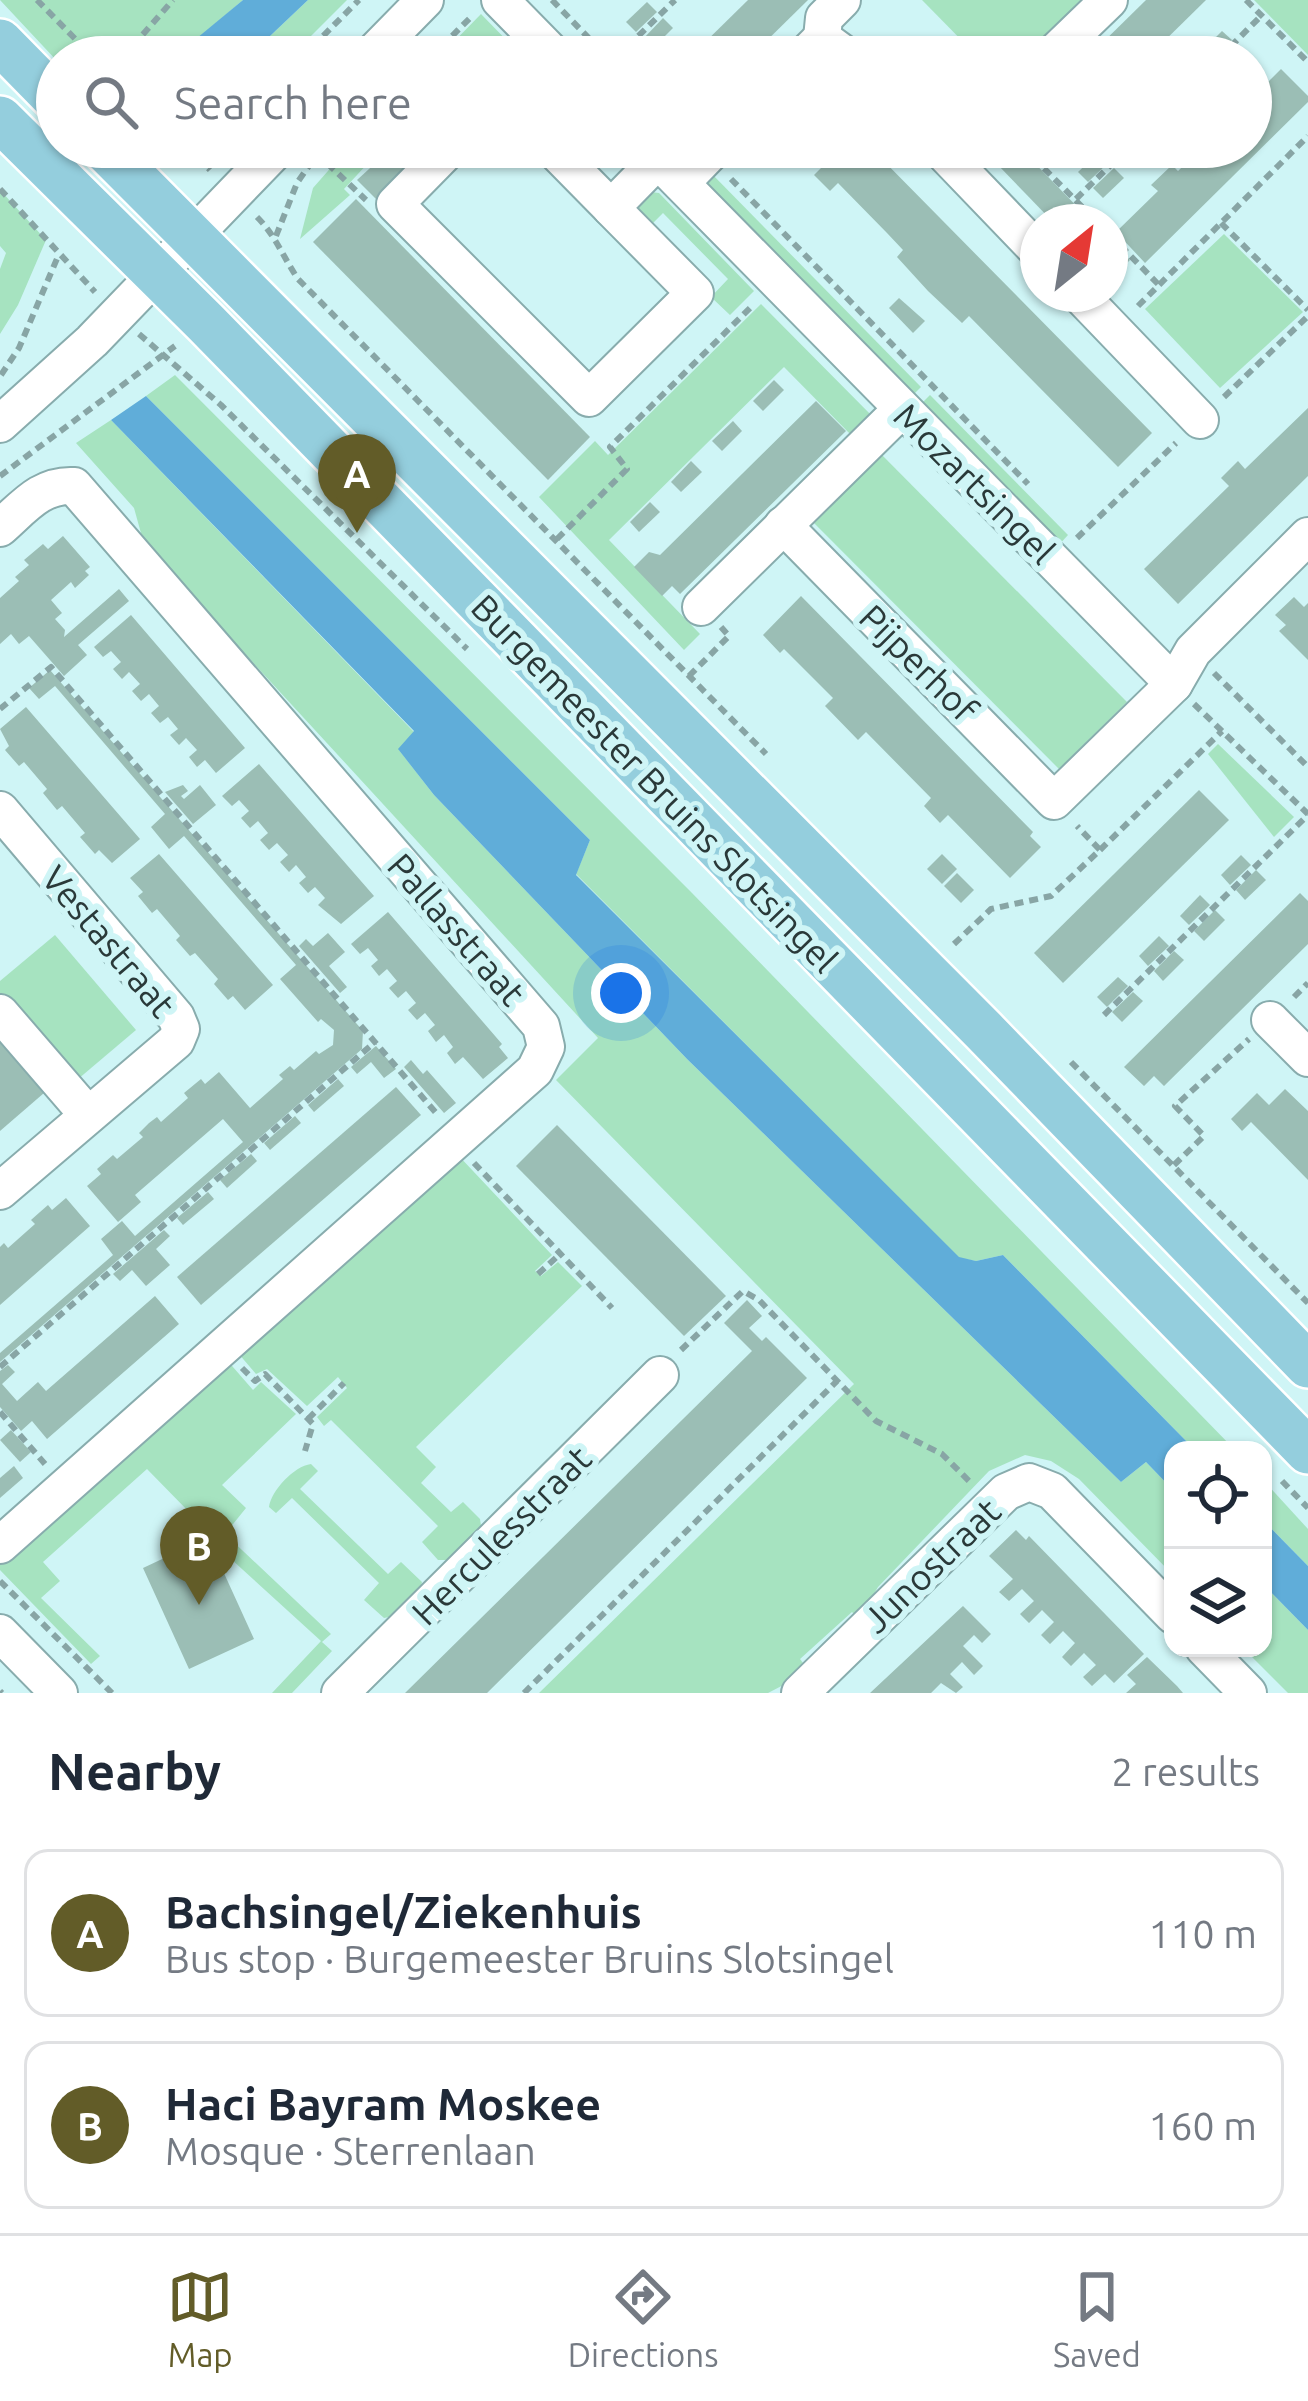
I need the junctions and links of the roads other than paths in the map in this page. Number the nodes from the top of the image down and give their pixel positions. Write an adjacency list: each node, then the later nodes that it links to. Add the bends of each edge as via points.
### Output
1 (425, 0): 5 (street)
2 (500, 0): 6 (street)
3 (842, 0): 7 (street, via 824,18)
4 (1108, 0): 8 (street)
5 (390, 36)
6 (535, 36)
7 (824, 36)
8 (1071, 36)
9 (0, 42): 10 (main road)
10 (36, 79)
11 (0, 119): 12 (main road, Burgemeester Bruins Slotsingel)
12 (36, 155)
13 (49, 168): 24 (main road, Burgemeester Bruins Slotsingel)
14 (125, 168): 23 (main road, Burgemeester Bruins Slotsingel)
15 (259, 168): 23 (street)
16 (430, 168): 21 (street, via 395,204 589,398 694,293)
17 (572, 168): 21 (street)
18 (656, 168): 21 (street)
19 (665, 168): 26 (street, Mozartsingel)
20 (958, 168): 22 (street)
21 (611, 208)
22 (1020, 232)
23 (194, 237): 24 (street); 41 (main road, Burgemeester Bruins Slotsingel)
24 (156, 274): 28 (street); 42 (main road, Burgemeester Bruins Slotsingel)
25 (1096, 312): 27 (street)
26 (902, 409): 29 (street); 33 (street, Mozartsingel)
27 (1200, 420)
28 (0, 424)
29 (783, 525): 32 (street); 33 (street, Pijperhof, via 1054,801)
30 (0, 528): 43 (street, Pallasstraat, via 43,490 74,486 541,1026 546,1047 536,1070)
31 (1308, 536): 33 (street, via 1192,651)
32 (701, 607)
33 (1174, 683)
34 (0, 811): 38 (street, Vestastraat, via 181,1029)
35 (0, 1013): 38 (street)
36 (1270, 1020): 37 (street)
37 (1308, 1058)
38 (88, 1115): 39 (street, Vestastraat)
39 (0, 1192)
40 (669, 1364): 48 (street, Herculesstraat)
41 (1308, 1365)
42 (1293, 1464)
43 (0, 1544)
44 (1164, 1607): 49 (street, Junostraat, via 1052,1491 1029,1482 1006,1492)
45 (0, 1633): 47 (street)
46 (1213, 1657): 50 (street)
47 (59, 1693)
48 (340, 1693)
49 (800, 1693)
50 (1248, 1693)

